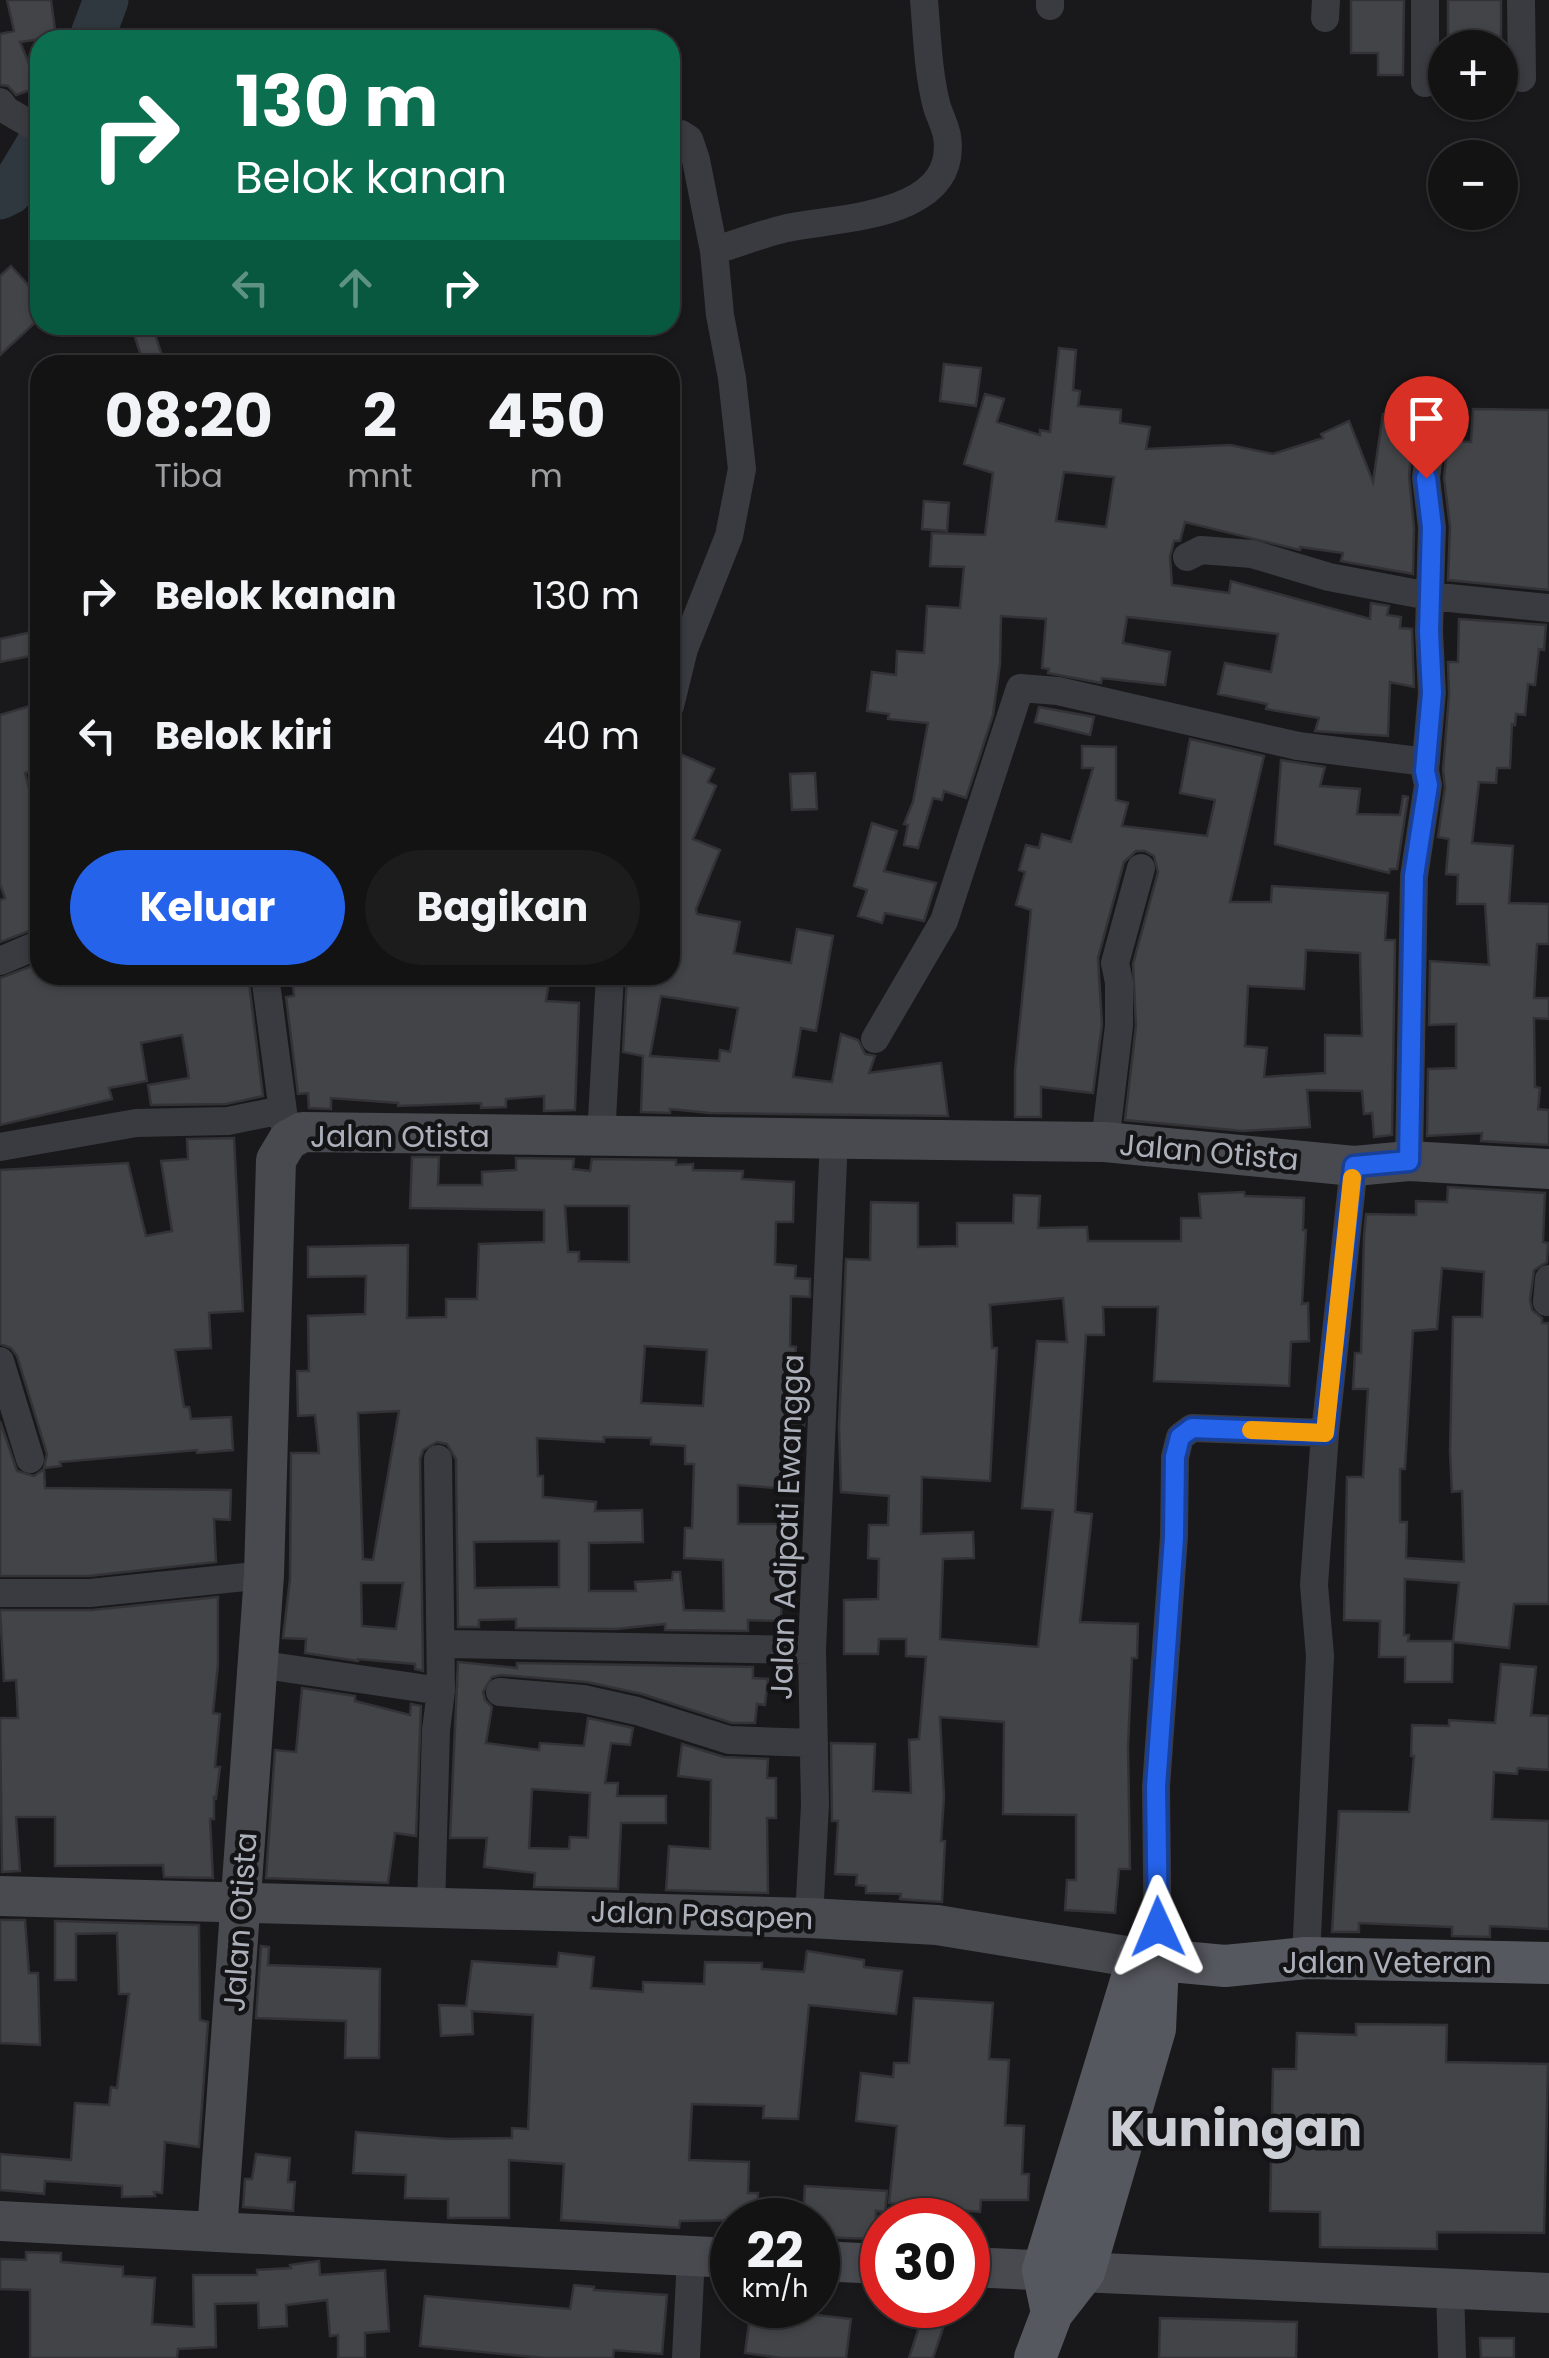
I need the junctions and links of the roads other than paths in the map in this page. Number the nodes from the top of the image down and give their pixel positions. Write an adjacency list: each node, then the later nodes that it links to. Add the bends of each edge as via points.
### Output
1 (924, 0): 9 (street, via 936,105 947,137 945,162 928,190 899,208 790,228)
2 (1425, 0): 5 (street)
3 (1520, 0): 4 (street)
4 (1522, 78)
5 (1425, 83)
6 (3, 106): 7 (street)
7 (30, 124)
8 (680, 134): 9 (street, via 689,139)
9 (714, 251): 14 (street, via 742,468 730,536)
10 (1433, 422): 12 (street, via 1426,478)
11 (1187, 556): 12 (street, via 1200,550 1252,554 1329,578)
12 (1429, 596): 13 (street); 15 (street)
13 (1549, 608)
14 (680, 665)
15 (1426, 762): 21 (street, via 1298,746 1058,690 1020,688 944,921); 27 (street, via 1414,876)
16 (1140, 868): 25 (street, via 1115,963 1120,1026)
17 (30, 948): 18 (street)
18 (0, 960)
19 (266, 985): 22 (street)
20 (609, 985): 23 (street)
21 (874, 1039)
22 (285, 1125): 23 (street, Jalan Otista, via 303,1132); 26 (street, via 136,1123); 34 (street, Jalan Otista, via 276,1160)
23 (601, 1137): 24 (street, Jalan Otista)
24 (834, 1137): 25 (street, Jalan Otista); 37 (street, Jalan Adipati Ewangga)
25 (1104, 1142): 28 (street, Jalan Otista)
26 (0, 1147)
27 (1409, 1161): 28 (street, Jalan Otista); 29 (street, Jalan Otista)
28 (1354, 1166): 31 (street)
29 (1549, 1169)
30 (0, 1361): 32 (street)
31 (1325, 1433): 46 (street, via 1314,1585 1320,1656); 47 (street, via 1192,1428 1180,1437)
32 (30, 1459)
33 (438, 1459): 36 (street)
34 (264, 1575): 35 (street, via 90,1592); 38 (street, Jalan Otista)
35 (0, 1593)
36 (443, 1644): 37 (street); 39 (street)
37 (812, 1650): 41 (street, Jalan Adipati Ewangga)
38 (256, 1664): 39 (street); 43 (street, Jalan Otista)
39 (442, 1691): 44 (street)
40 (500, 1692): 41 (street, via 637,1711 729,1740)
41 (814, 1743): 45 (street, Jalan Adipati Ewangga)
42 (0, 1896): 43 (street, Jalan Pasapen)
43 (242, 1902): 44 (street, Jalan Pasapen); 50 (street, Jalan Otista)
44 (431, 1907): 45 (street, Jalan Pasapen)
45 (809, 1918): 47 (street, Jalan Pasapen, via 938,1925)
46 (1306, 1958): 47 (main road, Jalan Veteran, via 1225,1966); 48 (main road, Jalan Veteran)
47 (1148, 1960): 54 (main road, via 1156,2029)
48 (1549, 1963)
49 (0, 2221): 50 (street)
50 (217, 2232): 51 (street)
51 (691, 2256): 52 (street); 57 (street)
52 (710, 2257)
53 (990, 2268): 54 (street)
54 (1063, 2271): 55 (street); 58 (main road)
55 (1450, 2287): 56 (street); 59 (street)
56 (1549, 2293)
57 (686, 2358)
58 (1035, 2358)
59 (1452, 2358)

